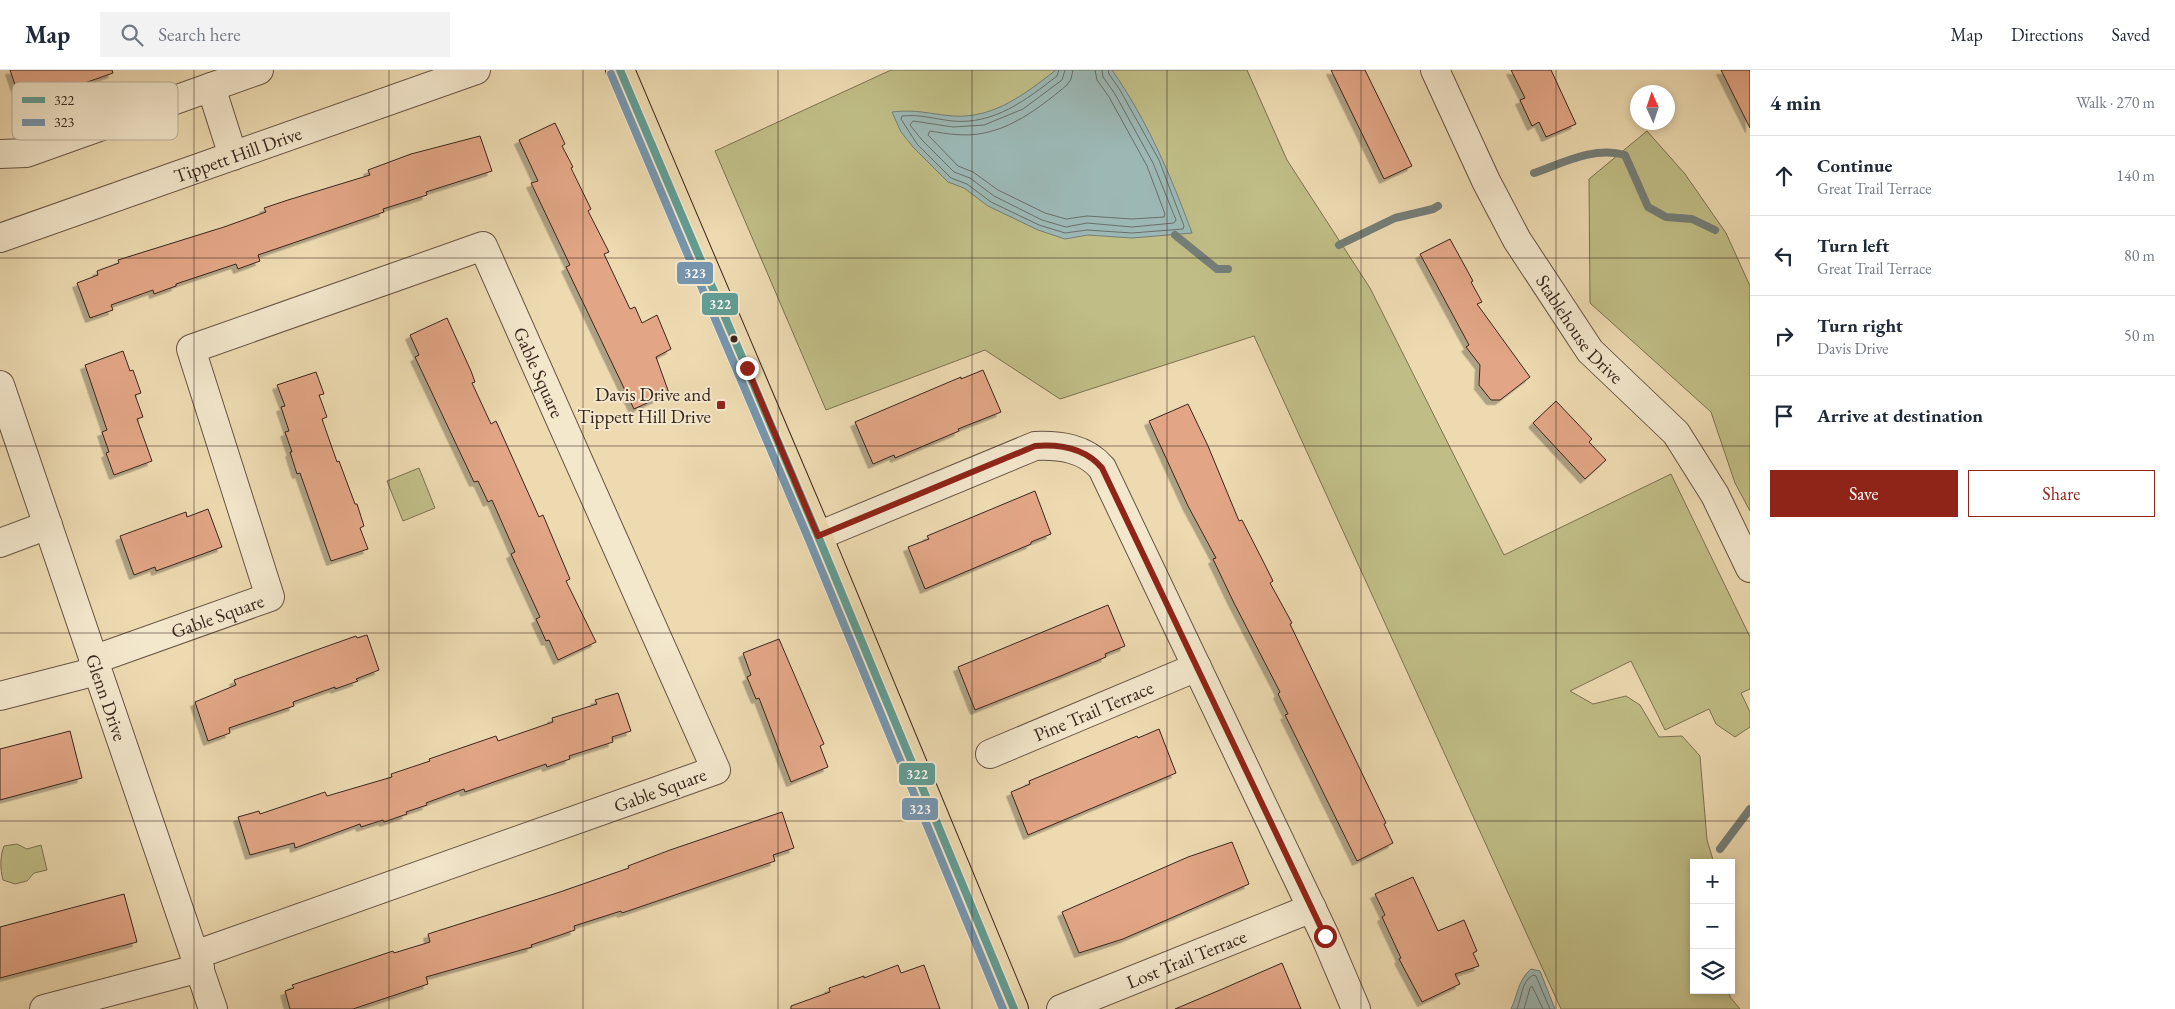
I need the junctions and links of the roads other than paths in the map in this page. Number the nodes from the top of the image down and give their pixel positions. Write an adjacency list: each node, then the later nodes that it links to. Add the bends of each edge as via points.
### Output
1 (259, 70): 5 (street)
2 (476, 70): 9 (street, Tippett Hill Drive)
3 (620, 70): 13 (main road)
4 (1435, 70): 15 (street, Stablehouse Drive, via 1517,240 1590,351 1676,433 1715,495)
5 (211, 87): 6 (street); 9 (street)
6 (178, 99)
7 (60, 140): 8 (street, via 26,152)
8 (0, 154)
9 (233, 156): 10 (street, Tippett Hill Drive)
10 (0, 238)
11 (0, 385): 12 (street, Glenn Drive)
12 (48, 525): 14 (street); 16 (street, Glenn Drive)
13 (818, 536): 17 (street, via 1035,446 1064,446 1079,451 1094,458 1102,468); 24 (main road)
14 (0, 542)
15 (1750, 568)
16 (95, 666): 18 (street); 21 (street, Glenn Drive); 21 (street, Gable Square, via 270,597 190,349 483,246 716,770)
17 (1197, 667): 19 (street, Pine Trail Terrace); 20 (street)
18 (0, 696)
19 (990, 754)
20 (1312, 908): 25 (street, Lost Trail Terrace); 26 (street)
21 (198, 961): 22 (street); 23 (street, Glenn Drive)
22 (44, 1009)
23 (213, 1009)
24 (1014, 1009)
25 (1060, 1009)
26 (1356, 1009)

